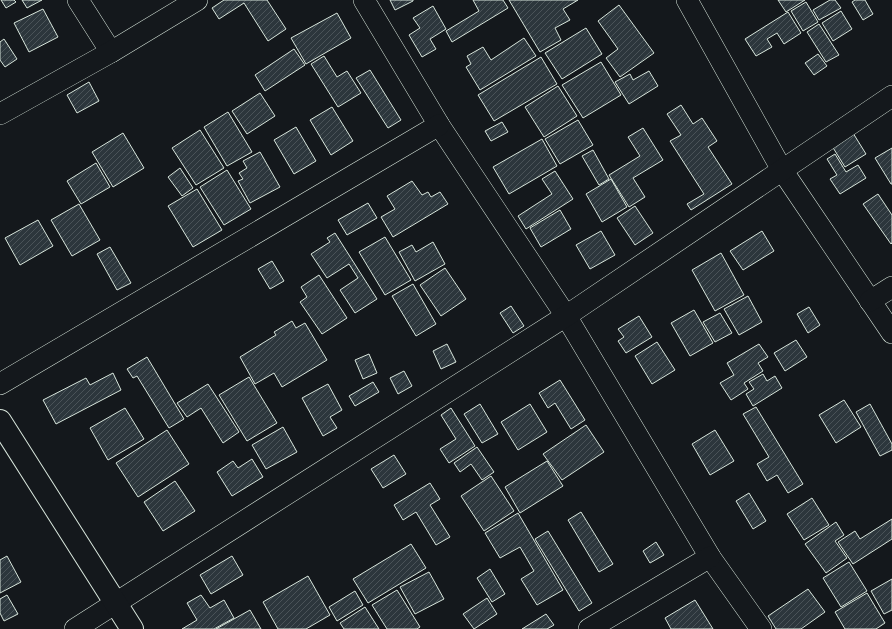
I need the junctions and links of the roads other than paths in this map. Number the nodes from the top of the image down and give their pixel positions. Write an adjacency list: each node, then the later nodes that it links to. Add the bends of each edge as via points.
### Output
1 (78, 0): 5 (street)
2 (197, 0): 5 (street)
3 (364, 0): 8 (street)
4 (687, 0): 9 (street)
5 (111, 52): 7 (street)
6 (892, 96): 9 (street)
7 (0, 114)
8 (439, 125): 12 (street); 14 (street)
9 (782, 170): 11 (street); 12 (street)
10 (892, 287): 11 (street)
11 (870, 301): 13 (street)
12 (566, 316): 16 (street); 17 (street)
13 (892, 333)
14 (0, 384)
15 (0, 421): 17 (street)
16 (710, 557): 20 (street); 21 (street)
17 (116, 603): 18 (street); 19 (street)
18 (76, 629)
19 (132, 629)
20 (589, 629)
21 (761, 629)

